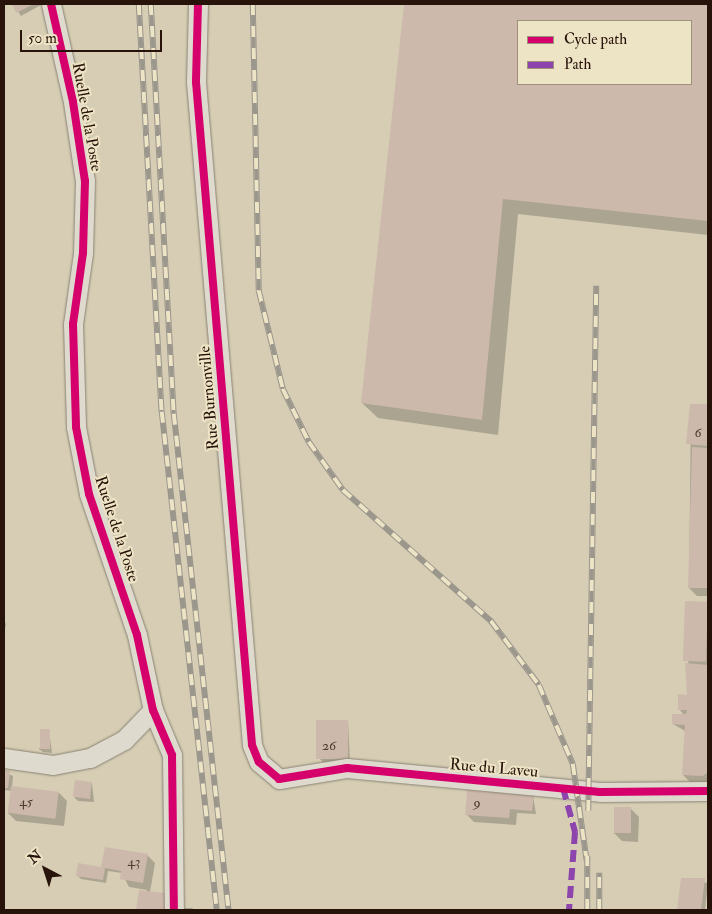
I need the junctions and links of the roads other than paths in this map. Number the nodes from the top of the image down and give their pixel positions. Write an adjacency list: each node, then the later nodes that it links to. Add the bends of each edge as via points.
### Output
1 (51, 4): 3 (street, Ruelle de la Poste, via 73,102 85,181 83,253 73,324 76,427 89,494 137,635)
2 (198, 4): 5 (street, Rue Burnonville, via 196,82 252,745 259,762)
3 (153, 710): 4 (street, via 124,740 90,758 52,765); 7 (street, Ruelle de la Poste, via 172,755)
4 (4, 758)
5 (279, 779): 6 (street, Rue du Laveu, via 347,768 594,791)
6 (708, 791)
7 (174, 910)

